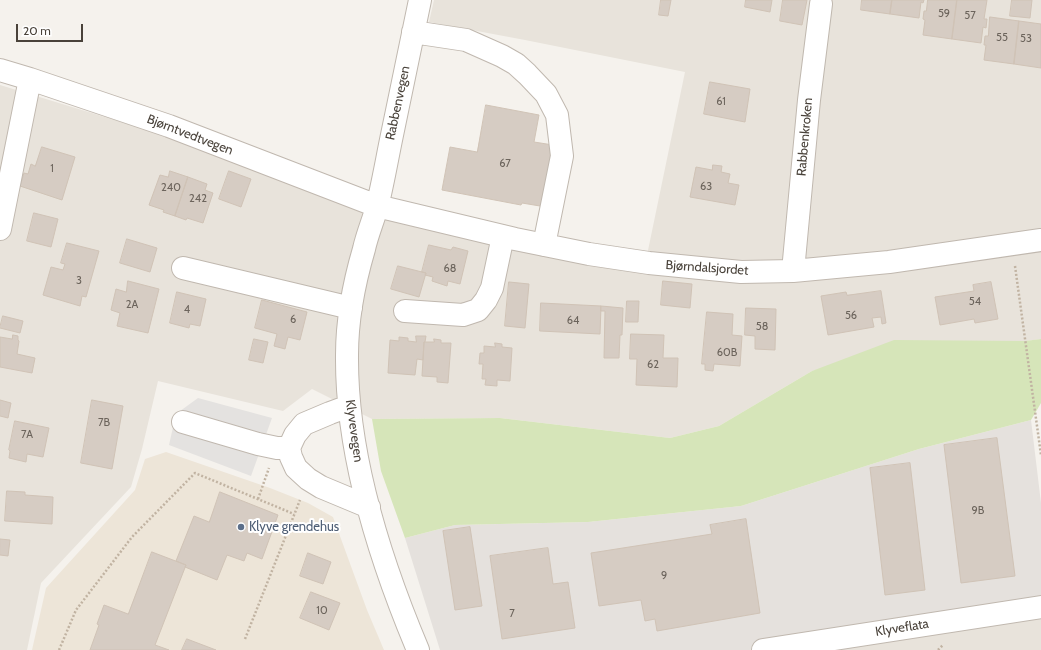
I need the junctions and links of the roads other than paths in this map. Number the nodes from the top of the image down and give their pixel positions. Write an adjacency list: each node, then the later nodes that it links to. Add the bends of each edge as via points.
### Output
1 (420, 0): 3 (street, Rabbenvegen)
2 (821, 4): 12 (street, Rabbenkroken)
3 (413, 32): 6 (street, Rabbenvegen); 10 (street, via 466,40 502,56 528,74 546,94 557,115 562,156)
4 (0, 70): 5 (street, Bjørntvedtvegen)
5 (30, 79): 6 (street, Bjørntvedtvegen, via 169,126); 7 (street)
6 (377, 206): 8 (street, Bjørndalsjordet); 13 (street, Klyvevegen, via 362,256)
7 (0, 229)
8 (503, 236): 10 (street, Bjørndalsjordet); 14 (street, via 492,288 478,310 463,316)
9 (1041, 240): 12 (street, Bjørndalsjordet, via 889,262)
10 (544, 245): 12 (street, Bjørndalsjordet, via 649,263 741,272)
11 (183, 268): 13 (street)
12 (793, 270)
13 (351, 308): 15 (street, Klyvevegen, via 347,354)
14 (405, 311)
15 (349, 406): 17 (street, via 304,424); 18 (street, Klyvevegen, via 354,444)
16 (183, 422): 17 (street)
17 (283, 448): 18 (street, via 296,468 308,479)
18 (369, 507): 20 (street, Klyvevegen, via 400,607)
19 (1041, 607): 21 (street, Klyveflata)
20 (418, 650)
21 (763, 650)

